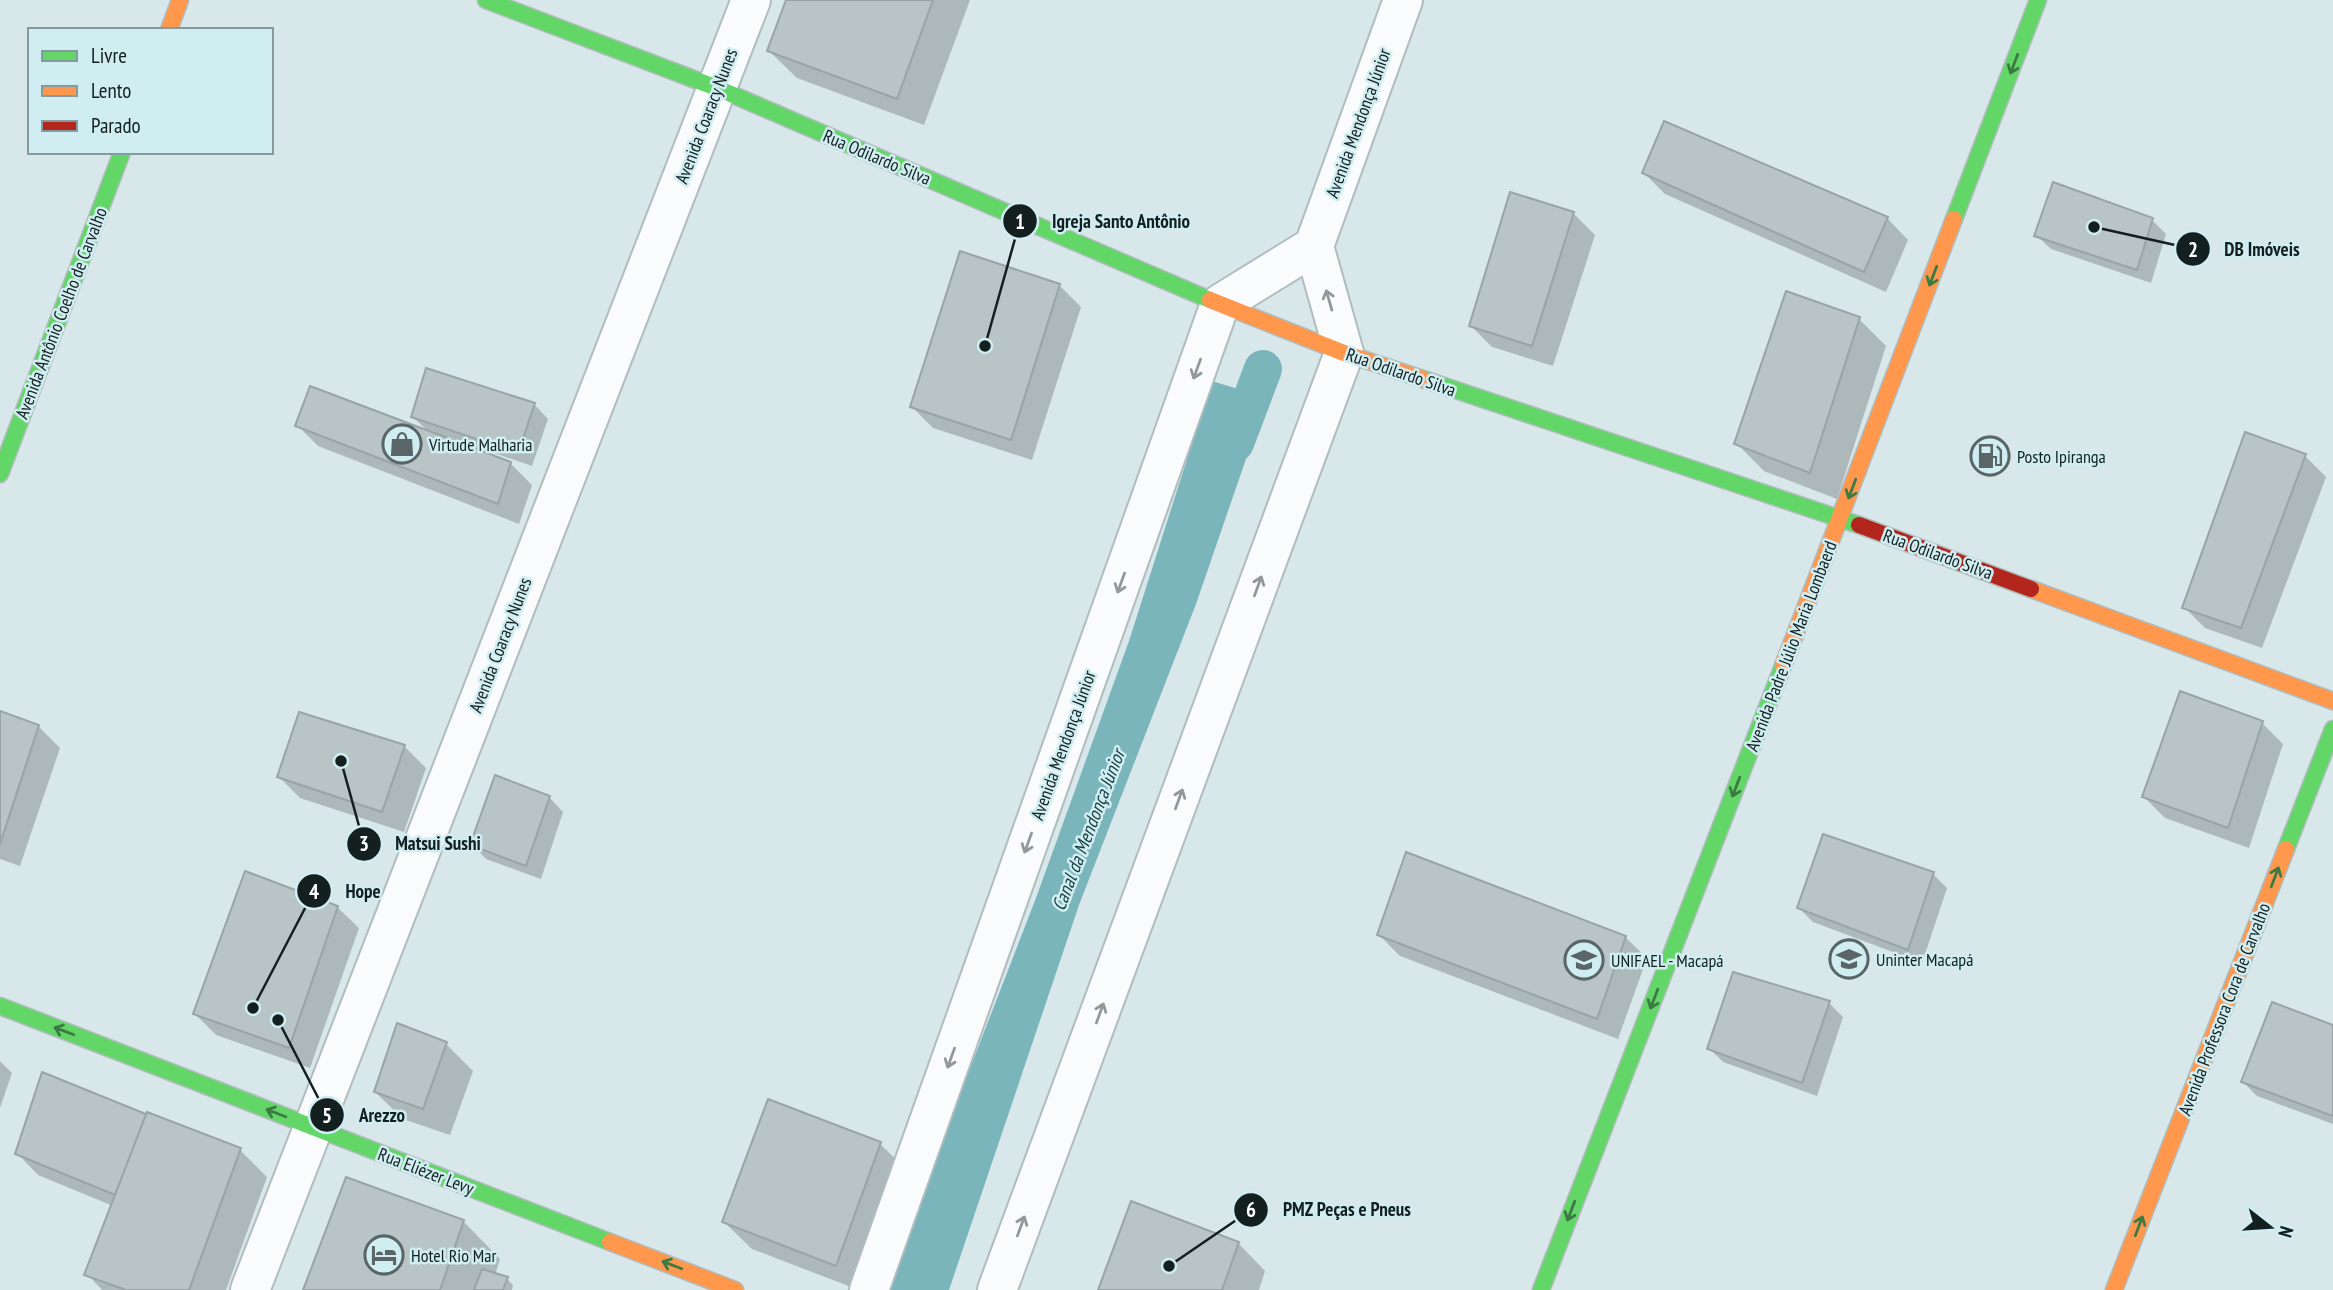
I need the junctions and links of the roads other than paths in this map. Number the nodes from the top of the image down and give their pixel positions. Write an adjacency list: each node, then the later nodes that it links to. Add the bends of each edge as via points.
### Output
1 (180, 0): 6 (street)
2 (486, 0): 7 (street, Rua Odilardo Silva)
3 (751, 0): 7 (street, Avenida Coaracy Nunes)
4 (1403, 0): 9 (street, Avenida Mendonça Júnior)
5 (2038, 0): 13 (street, Avenida Padre Júlio Maria Lombaerd, one-way to 13)
6 (170, 28)
7 (716, 88): 10 (street, Rua Odilardo Silva); 17 (street, Avenida Coaracy Nunes)
8 (121, 154): 12 (street, Avenida Antônio Coelho de Carvalho)
9 (1314, 246): 10 (street); 11 (street, one-way to 9)
10 (1220, 304): 11 (street, Rua Odilardo Silva); 20 (street, Avenida Mendonça Júnior, one-way to 20)
11 (1344, 353): 13 (street, Rua Odilardo Silva); 21 (street, one-way to 11)
12 (0, 474)
13 (1840, 518): 14 (street, Rua Odilardo Silva); 22 (street, Avenida Padre Júlio Maria Lombaerd, one-way to 22)
14 (2333, 701)
15 (2333, 729): 23 (street, Avenida Professora Cora de Carvalho, one-way to 15)
16 (0, 1006): 17 (street, Rua Eliézer Levy, one-way to 16)
17 (313, 1127): 18 (street, Avenida Coaracy Nunes); 19 (street, Rua Eliézer Levy, one-way to 17)
18 (250, 1290)
19 (735, 1290)
20 (869, 1290)
21 (997, 1290)
22 (1541, 1290)
23 (2114, 1290)

